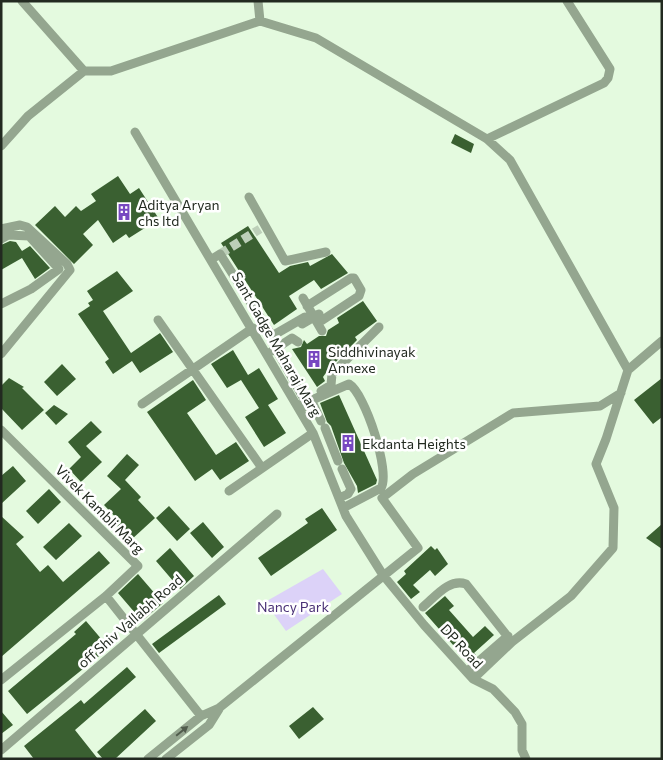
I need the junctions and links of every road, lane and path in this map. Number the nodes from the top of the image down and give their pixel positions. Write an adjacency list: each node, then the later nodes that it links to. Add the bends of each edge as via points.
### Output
1 (22, 1): 5 (street)
2 (258, 1): 4 (street)
3 (567, 1): 7 (street, via 610,69 608,78 604,83)
4 (260, 20): 5 (street, via 111,71); 7 (street, via 316,38)
5 (84, 71): 8 (street, via 28,116)
6 (135, 132): 13 (street, Sant Gadge Maharaj Marg)
7 (487, 139): 25 (street, via 510,160)
8 (1, 146)
9 (249, 197): 12 (street, via 263,228 286,262)
10 (1, 229): 23 (street, via 20,225 27,227 70,270)
11 (1, 238): 14 (street, via 29,236 59,269 31,289)
12 (326, 252)
13 (212, 259): 18 (street, Sant Gadge Maharaj Marg); 19 (street, via 220,254)
14 (1, 304)
15 (158, 320): 24 (street)
16 (316, 320): 16 (street, via 305,302 351,278 356,281 361,290 359,296); 19 (street); 22 (street)
17 (379, 327): 27 (street, via 332,374 331,385)
18 (253, 328): 22 (street, Sant Gadge Maharaj Marg); 24 (street)
19 (272, 336): 22 (street)
20 (662, 341): 25 (street)
21 (298, 342): 22 (street, via 292,338)
22 (267, 348): 27 (street, Sant Gadge Maharaj Marg)
23 (1, 354)
24 (192, 368): 28 (street); 33 (street)
25 (628, 370): 26 (street)
26 (621, 393): 38 (street, via 600,406 513,413 413,474 382,498 418,548); 43 (street, via 596,464 614,508 612,548 571,596)
27 (300, 402): 30 (street, Sant Gadge Maharaj Marg); 31 (street, via 314,405); 36 (street, via 349,384 361,398 380,452 384,483 381,488)
28 (142, 404)
29 (1, 430): 39 (street, Vivek Kambli Marg, via 138,566)
30 (313, 432): 32 (street, Sant Gadge Maharaj Marg); 33 (street)
31 (332, 445): 32 (street); 35 (street, via 351,489)
32 (320, 451): 35 (street, Sant Gadge Maharaj Marg)
33 (262, 468): 34 (street)
34 (229, 491)
35 (339, 498): 36 (street, Sant Gadge Maharaj Marg)
36 (343, 508): 38 (street, Sant Gadge Maharaj Marg)
37 (276, 514): 42 (street, off Shiv Vallabh Road)
38 (383, 575): 44 (street, DP Road); 47 (street)
39 (106, 596): 42 (street); 46 (street, Vivek Kambli Marg)
40 (423, 608): 43 (street, via 447,586 460,582 466,584)
41 (421, 618): 44 (street)
42 (137, 634): 48 (street); 49 (street, off Shiv Vallabh Road)
43 (510, 639): 44 (street, via 468,668); 45 (street)
44 (442, 643): 45 (street, DP Road)
45 (472, 679): 52 (street, DP Road, via 493,690 515,712 522,724 522,750)
46 (1, 680)
47 (220, 708): 48 (street); 51 (street, via 209,724)
48 (201, 716): 50 (street, one-way to 48)
49 (1, 750)
50 (148, 759)
51 (166, 759)
52 (526, 759)

